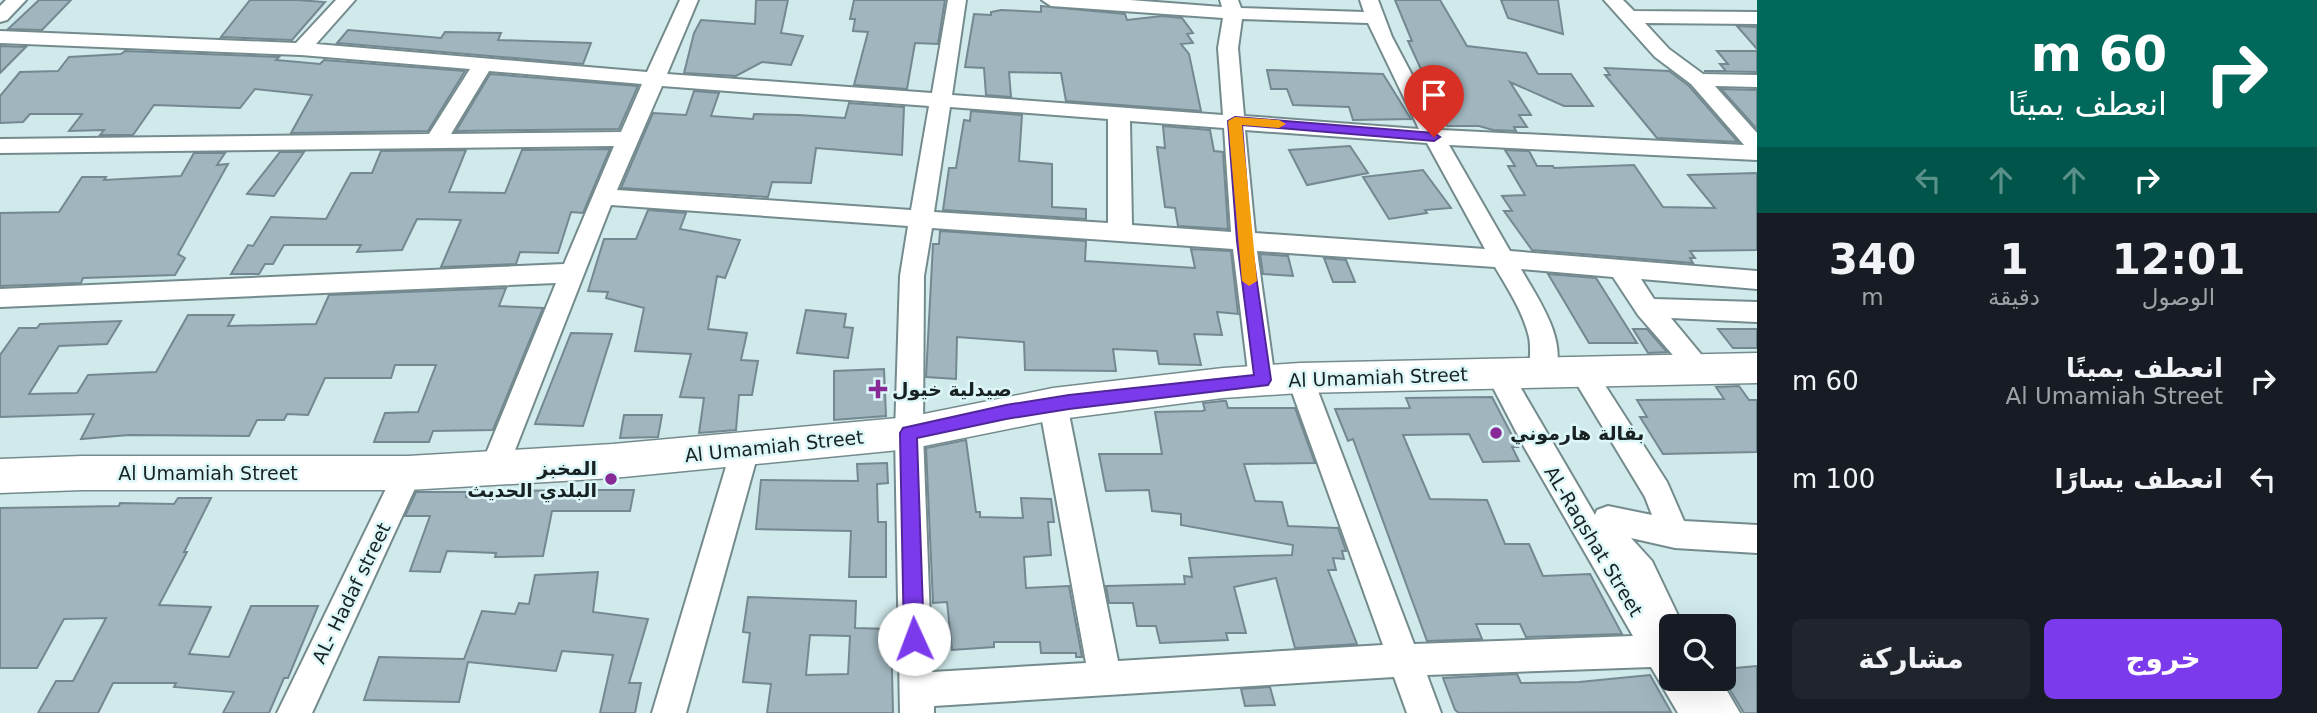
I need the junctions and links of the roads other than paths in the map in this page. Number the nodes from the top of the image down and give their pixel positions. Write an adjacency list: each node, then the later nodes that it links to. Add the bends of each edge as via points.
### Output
1 (17, 0): 9 (street)
2 (346, 0): 13 (street)
3 (689, 0): 15 (street)
4 (957, 0): 18 (street)
5 (1051, 0): 7 (street)
6 (1613, 0): 10 (street)
7 (1231, 7): 8 (street); 20 (street, via 1228,48)
8 (1371, 9): 21 (street)
9 (0, 16)
10 (1628, 17): 11 (street); 16 (street, via 1662,53)
11 (1757, 18)
12 (0, 37): 13 (street)
13 (301, 49): 14 (street)
14 (483, 65): 15 (street); 23 (street)
15 (654, 79): 18 (street); 22 (street)
16 (1698, 80): 17 (street); 25 (street)
17 (1757, 81)
18 (941, 100): 19 (street); 28 (street)
19 (1119, 112): 20 (street); 29 (street)
20 (1235, 121): 21 (street); 30 (street)
21 (1434, 137): 26 (street); 31 (street)
22 (628, 139): 23 (street); 27 (street)
23 (437, 142): 24 (street)
24 (0, 146)
25 (1757, 146)
26 (1757, 153)
27 (603, 197): 28 (street); 33 (street)
28 (920, 220): 29 (street); 45 (street, via 912,276)
29 (1120, 233): 30 (street)
30 (1244, 241): 31 (street); 43 (street)
31 (1503, 259): 32 (street); 40 (street, via 1541,331)
32 (1622, 270): 34 (street); 36 (street)
33 (572, 273): 35 (street); 47 (street)
34 (1757, 280)
35 (0, 298)
36 (1647, 308): 37 (street); 39 (street)
37 (1757, 312)
38 (1757, 368): 39 (street, Al Umamiah Street)
39 (1701, 370): 41 (street, Al Umamiah Street)
40 (1544, 372): 41 (street, Al Umamiah Street); 42 (street, Al Umamiah Street)
41 (1583, 373): 50 (street, via 1657,491)
42 (1499, 374): 43 (street, Al Umamiah Street); 53 (street, AL-Raqshat Street)
43 (1281, 379): 44 (street, Al Umamiah Street); 55 (street)
44 (1054, 404): 45 (street, Al Umamiah Street); 56 (street)
45 (909, 433): 46 (street, Al Umamiah Street); 59 (street)
46 (745, 450): 47 (street, Al Umamiah Street); 61 (street)
47 (494, 468): 48 (street, Al Umamiah Street)
48 (408, 473): 49 (street, Al Umamiah Street); 60 (street, AL- Hadaf street)
49 (0, 476)
50 (1675, 534): 51 (street); 52 (street, via 1608,519 1615,541 1641,571)
51 (1757, 538)
52 (1659, 626)
53 (1659, 641)
54 (1659, 659): 55 (street)
55 (1404, 660): 56 (street); 62 (street)
56 (1105, 678): 59 (street)
57 (1686, 691): 63 (street, AL-Raqshat Street)
58 (1708, 691): 64 (street)
59 (916, 701)
60 (293, 713)
61 (669, 713)
62 (1424, 713)
63 (1697, 713)
64 (1723, 713)

